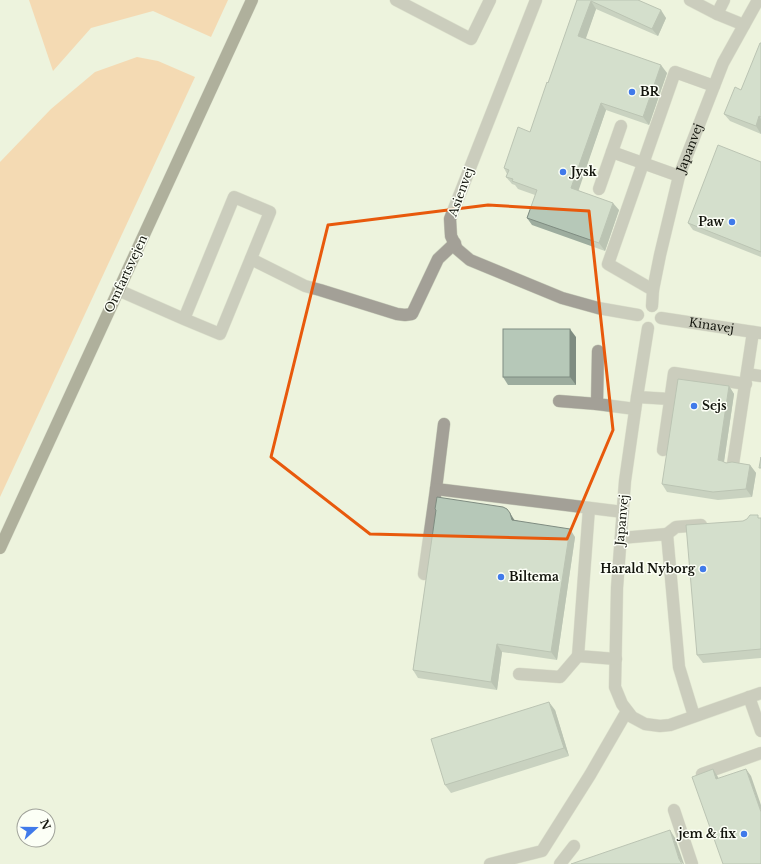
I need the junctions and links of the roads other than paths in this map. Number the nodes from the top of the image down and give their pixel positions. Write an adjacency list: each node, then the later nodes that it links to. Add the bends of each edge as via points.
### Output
1 (252, 0): 18 (main road, Omfartsvejen)
2 (396, 0): 3 (street, via 471,39)
3 (490, 0)
4 (536, 0): 16 (street, Asienvej, via 450,219 451,236)
5 (690, 0): 8 (street)
6 (724, 0): 8 (street)
7 (758, 0): 9 (street, Japanvej)
8 (717, 14): 9 (street)
9 (744, 25): 10 (street, Japanvej, via 723,63)
10 (714, 86): 13 (street, via 675,72); 14 (street, Japanvej)
11 (621, 126): 12 (street)
12 (612, 152): 13 (street); 15 (street)
13 (644, 163): 14 (street); 19 (street, via 608,264)
14 (679, 176): 19 (street, Japanvej)
15 (599, 189)
16 (455, 242): 17 (street, via 438,259 412,314 405,315 305,286); 21 (street, Asienvej, via 457,249 470,260 562,298)
17 (251, 259): 23 (street, via 220,334); 23 (street, via 270,212 234,197)
18 (118, 290): 23 (street); 43 (main road, Omfartsvejen)
19 (653, 290): 20 (street, Japanvej)
20 (652, 306): 21 (street, via 643,307); 22 (street, via 659,310)
21 (638, 315): 24 (street, via 640,324)
22 (661, 318): 24 (street, via 657,326); 25 (street, Kinavej)
23 (184, 319)
24 (648, 328): 29 (street, Japanvej)
25 (757, 332): 28 (street)
26 (598, 350): 32 (street)
27 (761, 376): 28 (street)
28 (746, 379): 30 (street, via 674,373); 36 (street)
29 (637, 397): 30 (street); 33 (street, Japanvej)
30 (670, 400): 35 (street)
31 (560, 401): 32 (street)
32 (597, 404): 33 (street)
33 (635, 409): 39 (street, Japanvej)
34 (444, 424): 37 (street)
35 (663, 450)
36 (733, 464)
37 (436, 488): 38 (street); 44 (street)
38 (589, 508): 39 (street); 45 (street)
39 (623, 512): 42 (street, Japanvej)
40 (712, 524): 41 (street, via 676,527)
41 (667, 534): 42 (street); 51 (street, via 679,667)
42 (621, 538): 46 (street, Japanvej)
43 (0, 548)
44 (424, 574)
45 (578, 656): 46 (street); 47 (street, via 560,677)
46 (616, 659): 50 (street, Japanvej, via 615,687)
47 (519, 674)
48 (761, 692): 49 (street, Japanvej)
49 (749, 697): 51 (street, Japanvej); 52 (street)
50 (627, 711): 51 (street, Japanvej, via 645,724 660,726); 57 (street, via 542,851)
51 (694, 716)
52 (761, 731)
53 (761, 753): 54 (street)
54 (702, 774)
55 (674, 810): 59 (street)
56 (574, 846): 58 (street)
57 (490, 864)
58 (560, 864)
59 (692, 864)

